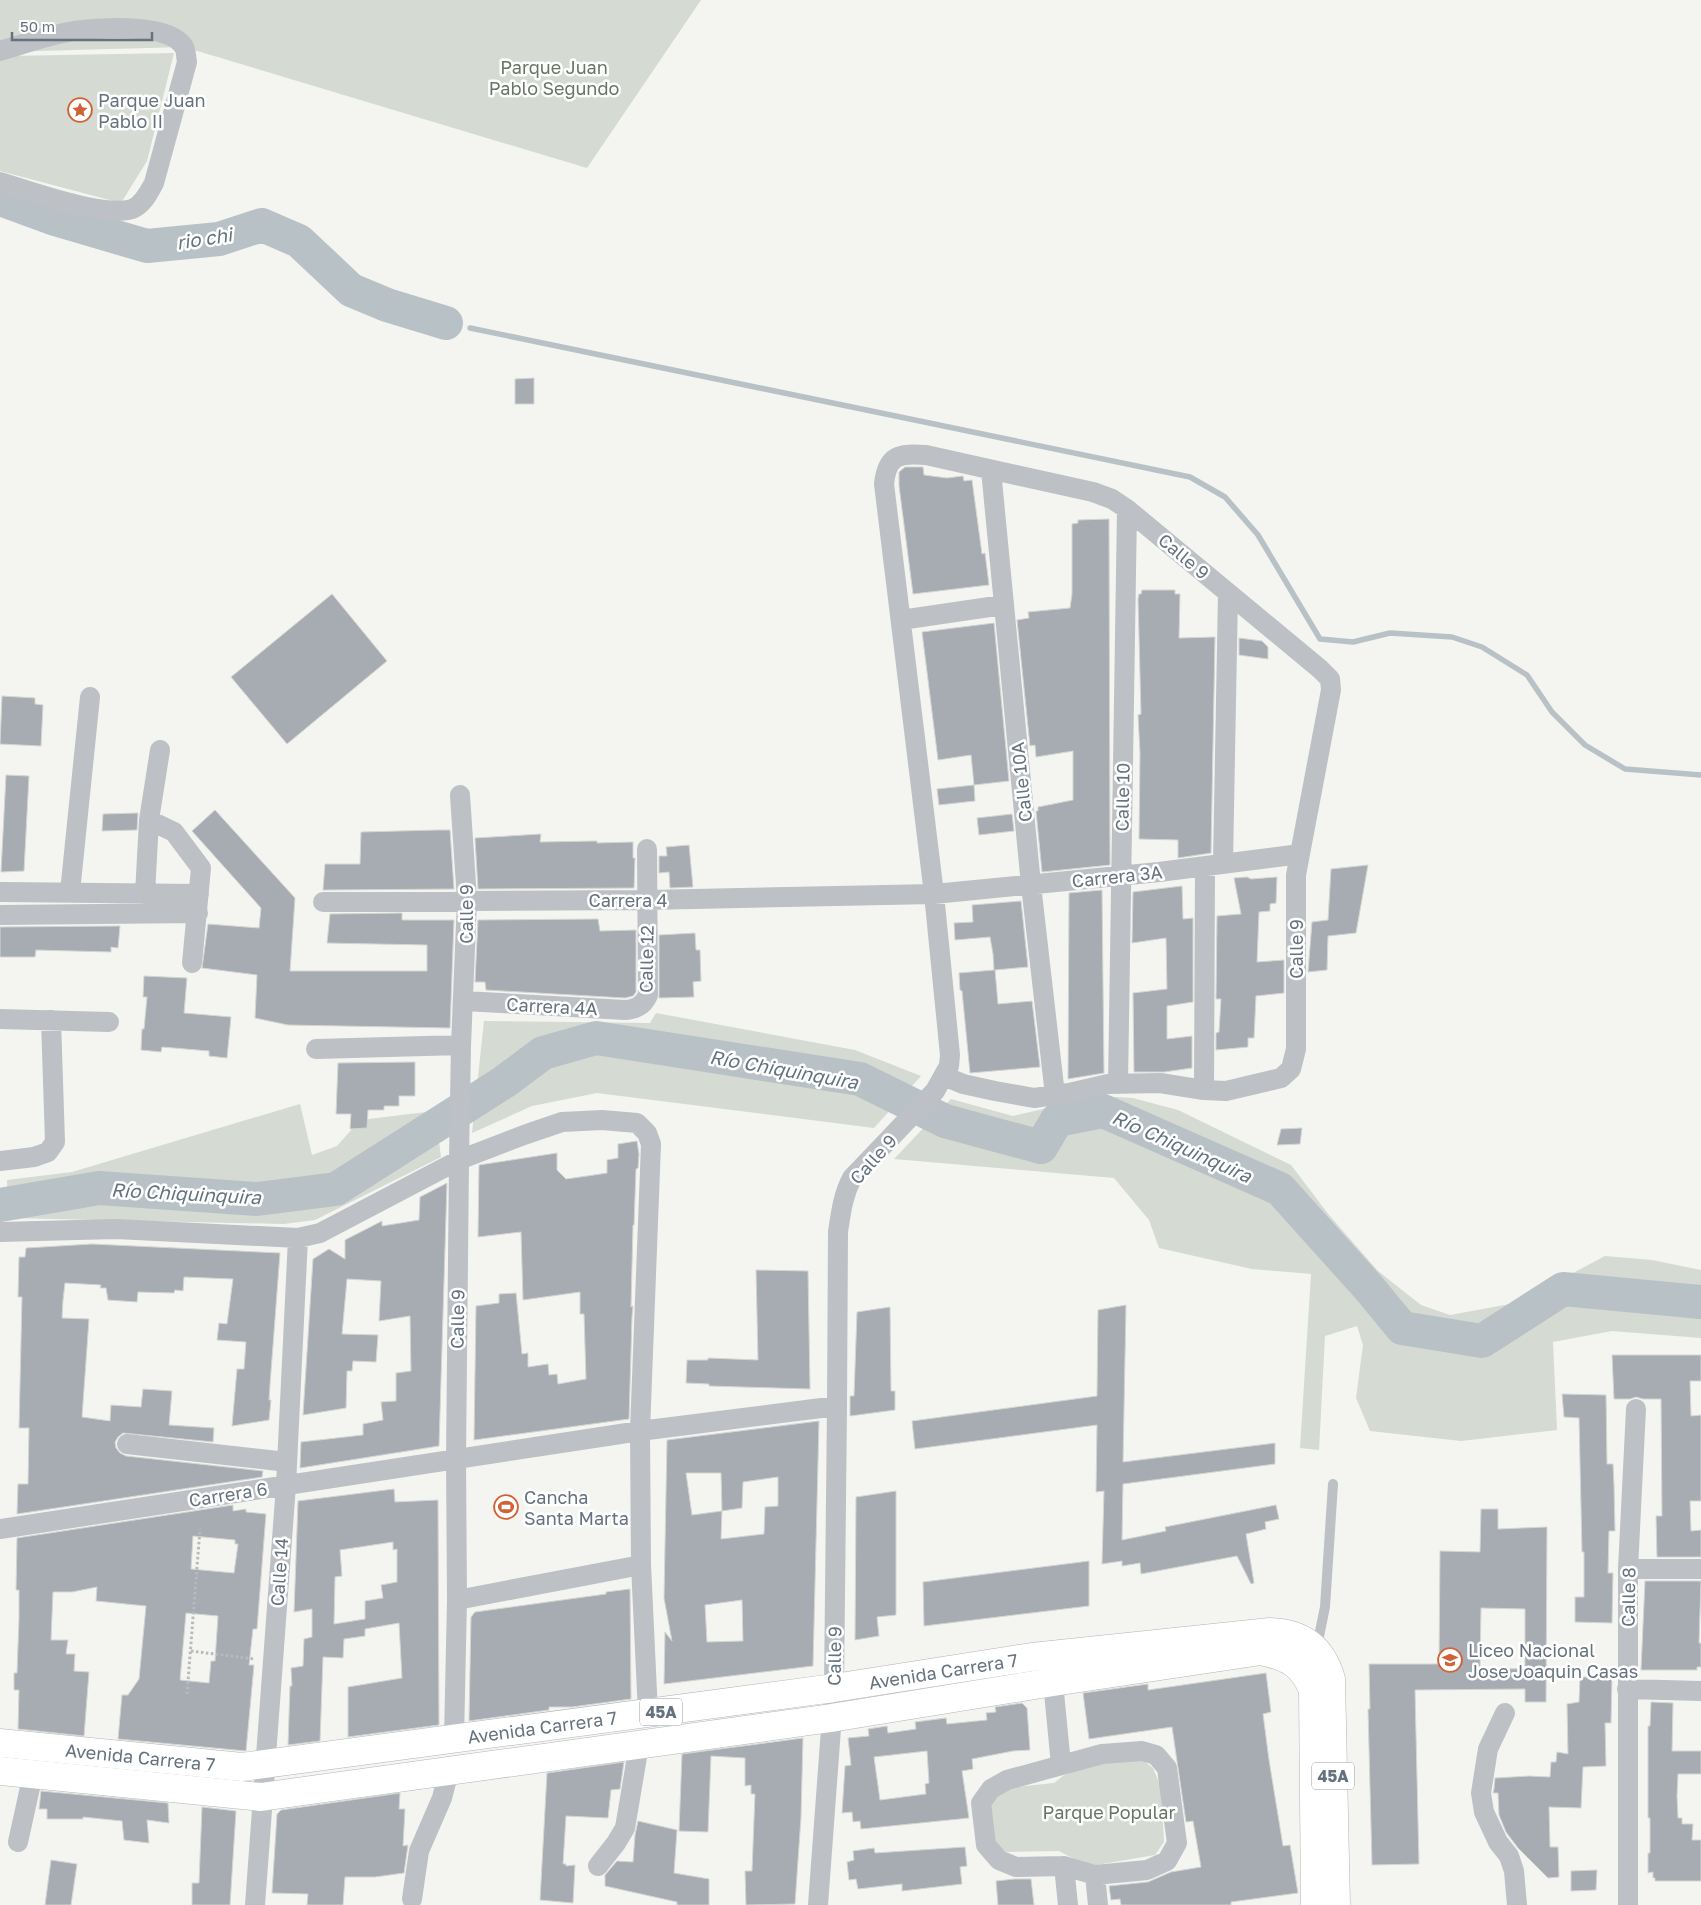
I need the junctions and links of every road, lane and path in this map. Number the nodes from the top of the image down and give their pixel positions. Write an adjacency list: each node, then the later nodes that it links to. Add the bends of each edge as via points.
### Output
1 (0, 51): 2 (street, via 74,31 131,28 156,30 173,38 184,47 187,62 154,183 140,204 121,210 85,207)
2 (0, 182)
3 (990, 470): 4 (street, Calle 9, via 1093,492); 6 (street, Calle 10A); 7 (street, Calle 9, via 910,454 889,462 884,484)
4 (1127, 509): 5 (street, Calle 9); 15 (street, Calle 10)
5 (1228, 593): 13 (street, Calle 9, via 1330,679 1331,690); 14 (street)
6 (1003, 604): 7 (street); 16 (street, Calle 10A)
7 (900, 620): 20 (street, Calle 9)
8 (90, 697): 18 (street)
9 (160, 750): 11 (street)
10 (460, 795): 21 (street, Calle 9)
11 (149, 820): 19 (street); 24 (street, via 174,832 201,868)
12 (647, 849): 22 (street, Calle 12)
13 (1300, 854): 14 (street, Carrera 3A); 36 (street, Calle 9, via 1296,875 1296,1050 1291,1069 1280,1078 1246,1087 1226,1091)
14 (1214, 865): 15 (street, Carrera 3A); 36 (street)
15 (1120, 875): 16 (street, Carrera 3A); 35 (street, Calle 10)
16 (1031, 885): 20 (street, Carrera 3A); 37 (street, Calle 10A)
17 (0, 892): 18 (street)
18 (70, 892): 19 (street)
19 (145, 894): 24 (street)
20 (934, 894): 22 (street, Carrera 4); 34 (street, Calle 9, via 950,1055 949,1066)
21 (467, 900): 22 (street, Carrera 4); 23 (street, Carrera 4); 27 (street, Calle 9)
22 (647, 900): 28 (street, Calle 12, via 648,995)
23 (323, 902)
24 (199, 904): 25 (street); 26 (street)
25 (0, 916)
26 (192, 963)
27 (464, 1001): 28 (street, Carrera 4A, via 625,1010); 32 (street, Calle 9)
28 (640, 1006)
29 (0, 1019): 30 (street)
30 (51, 1020): 31 (street); 39 (street, via 55,1142 48,1152 34,1157)
31 (109, 1022)
32 (461, 1045): 33 (street); 38 (street, Calle 9)
33 (316, 1049)
34 (940, 1084): 37 (street, Calle 9, via 963,1084 1034,1098); 42 (street, Calle 9, via 852,1178 846,1190 838,1232)
35 (1118, 1084): 36 (street, Calle 9, via 1160,1083); 37 (street, Calle 9)
36 (1204, 1090)
37 (1055, 1095)
38 (459, 1160): 41 (street, via 320,1233); 44 (street, via 562,1122 602,1120 637,1123 647,1133 652,1144); 46 (street, Calle 9)
39 (0, 1161)
40 (0, 1232): 41 (street, via 116,1229)
41 (298, 1238): 47 (street, Calle 14)
42 (838, 1406): 44 (street); 62 (street, Calle 9)
43 (1636, 1408): 55 (street, Calle 8)
44 (640, 1431): 46 (street); 54 (street)
45 (128, 1444): 47 (street)
46 (456, 1459): 49 (street, Carrera 6); 57 (street, Calle 9)
47 (287, 1462): 49 (street, Calle 14)
48 (1333, 1484): 59 (lane, via 1325,1607)
49 (286, 1485): 51 (street, Carrera 6); 60 (street, Calle 14)
50 (0, 1517): 51 (street)
51 (0, 1529): 53 (street)
52 (200, 1529): 58 (path)
53 (0, 1537)
54 (641, 1565): 57 (street); 66 (street)
55 (1628, 1569): 56 (street); 63 (street, Calle 8)
56 (1701, 1569)
57 (457, 1600): 69 (street, Calle 9)
58 (191, 1651): 60 (path); 65 (path)
59 (1306, 1656): 61 (main road, Avenida Carrera 7 / 45A, via 1284,1656 1261,1650); 62 (main road, Avenida Carrera 7 / 45A, via 1301,1638 1284,1632 1270,1632 1032,1657); 87 (main road, 45A, via 1313,1690); 88 (main road, 45A, via 1327,1667 1331,1679)
60 (272, 1662): 72 (street, Calle 14)
61 (1053, 1682): 68 (main road, Avenida Carrera 7 / 45A); 73 (street)
62 (834, 1688): 66 (main road, Avenida Carrera 7 / 45A); 68 (street, Calle 9)
63 (1627, 1689): 64 (street); 90 (street, Calle 8)
64 (1701, 1691)
65 (187, 1694)
66 (648, 1713): 69 (main road, Avenida Carrera 7 / 45A)
67 (1505, 1713): 89 (street, via 1488,1749 1482,1793 1484,1812 1514,1871)
68 (831, 1718): 71 (main road, Avenida Carrera 7 / 45A); 84 (street, Calle 9)
69 (454, 1739): 72 (main road, Avenida Carrera 7 / 45A)
70 (0, 1743): 72 (main road, Avenida Carrera 7 / 45A, via 242,1767)
71 (639, 1745): 75 (main road, Avenida Carrera 7 / 45A); 79 (street, via 625,1828)
72 (264, 1764): 77 (street, Calle 14)
73 (1061, 1765): 80 (street, via 1008,1780 991,1790 981,1804 986,1846 999,1860 1016,1867); 81 (street, via 1102,1754 1142,1751 1156,1755 1167,1768 1177,1843 1167,1861 1147,1870)
74 (0, 1771): 76 (main road, Avenida Carrera 7 / 45A)
75 (449, 1771): 77 (main road, Avenida Carrera 7 / 45A); 82 (street, via 442,1798 420,1851)
76 (33, 1774): 77 (main road, Avenida Carrera 7 / 45A); 78 (street)
77 (261, 1797): 83 (street, Calle 14)
78 (18, 1842)
79 (598, 1866)
80 (1064, 1866): 81 (street); 85 (street)
81 (1095, 1876): 86 (street)
82 (412, 1899)
83 (255, 1905)
84 (818, 1905)
85 (1068, 1905)
86 (1098, 1905)
87 (1315, 1905)
88 (1336, 1905)
89 (1517, 1905)
90 (1628, 1905)

